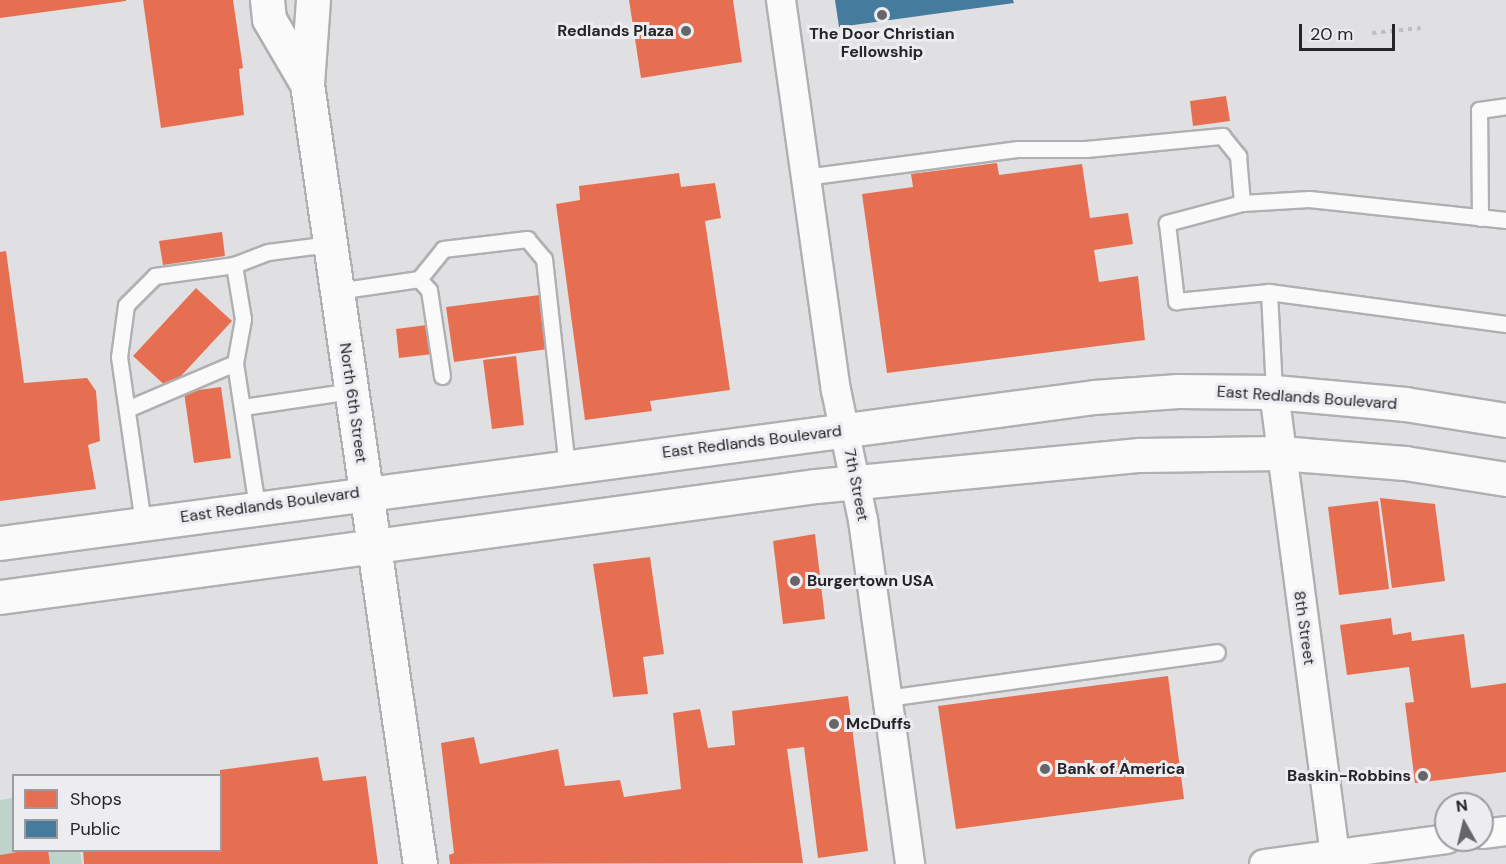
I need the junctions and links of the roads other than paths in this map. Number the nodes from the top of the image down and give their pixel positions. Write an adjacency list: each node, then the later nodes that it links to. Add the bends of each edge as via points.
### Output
1 (267, 0): 4 (main road, North 6th Street, via 269,19)
2 (313, 0): 4 (main road, North 6th Street)
3 (781, 0): 6 (street, 7th Street)
4 (307, 84): 10 (main road, North 6th Street)
5 (1506, 106): 8 (lane, via 1479,110)
6 (805, 177): 7 (lane, via 1018,149 1086,149 1222,136 1238,156); 23 (street, 7th Street)
7 (1242, 203): 8 (lane, via 1309,199); 14 (lane, via 1167,223 1176,301)
8 (1480, 218): 9 (lane)
9 (1506, 220)
10 (330, 244): 11 (lane, via 268,252); 13 (main road, North 6th Street)
11 (234, 265): 16 (lane, via 243,319); 21 (lane, via 155,276 126,305 119,357)
12 (418, 279): 13 (lane); 17 (lane, via 429,290); 25 (lane, via 443,249 527,239 534,246 544,259)
13 (337, 291): 18 (main road, North 6th Street)
14 (1269, 292): 15 (lane); 19 (lane)
15 (1506, 324)
16 (235, 363): 20 (lane); 21 (lane)
17 (442, 376)
18 (351, 391): 20 (lane); 28 (main road, North 6th Street)
19 (1274, 392): 22 (main road, East Redlands Boulevard, via 1405,404); 23 (main road, East Redlands Boulevard, via 1178,391 1094,397); 24 (street, 8th Street)
20 (243, 407): 29 (lane)
21 (127, 409): 30 (lane)
22 (1506, 420)
23 (845, 430): 25 (main road, East Redlands Boulevard); 27 (street, 7th Street)
24 (1280, 453): 26 (main road, via 1405,463); 27 (main road, via 1169,453); 37 (street, 8th Street)
25 (567, 466): 28 (main road, East Redlands Boulevard)
26 (1506, 479)
27 (856, 482): 32 (main road); 35 (street, 7th Street)
28 (367, 492): 29 (main road, East Redlands Boulevard); 32 (main road, North 6th Street)
29 (256, 507): 30 (main road, East Redlands Boulevard)
30 (143, 523): 31 (main road, East Redlands Boulevard)
31 (0, 543)
32 (376, 548): 33 (main road); 38 (main road, North 6th Street)
33 (0, 597)
34 (1217, 652): 35 (lane)
35 (887, 698): 39 (street, 7th Street)
36 (1434, 841): 37 (street)
37 (1336, 859): 40 (street)
38 (420, 864)
39 (910, 864)
40 (1264, 864)

